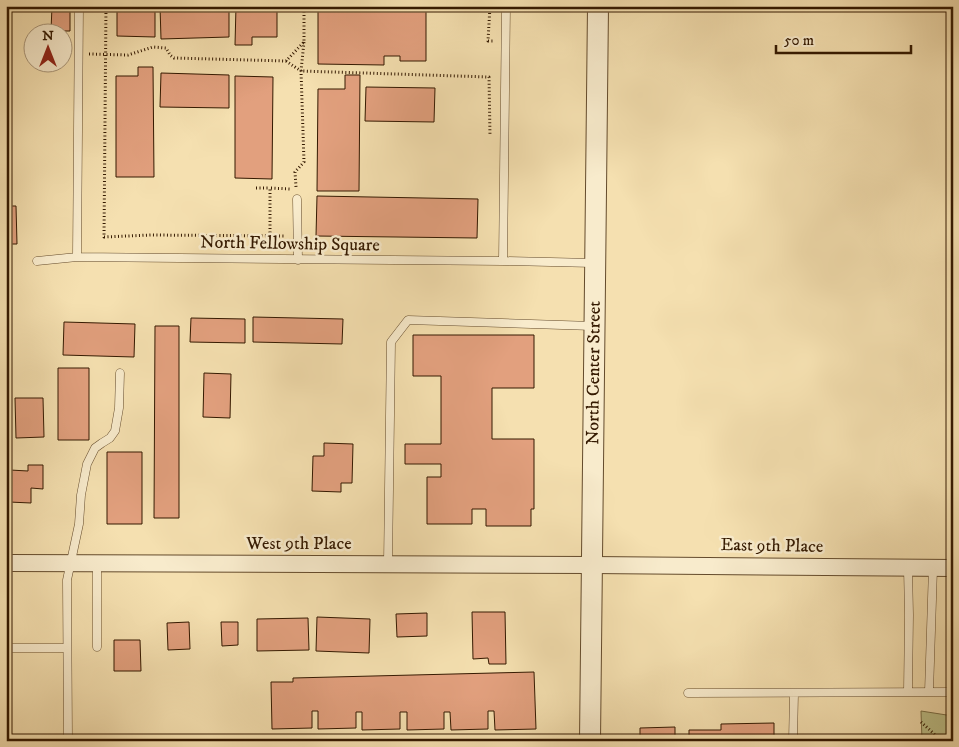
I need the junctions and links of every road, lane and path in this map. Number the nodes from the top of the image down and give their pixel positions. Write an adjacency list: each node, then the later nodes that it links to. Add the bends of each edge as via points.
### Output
1 (79, 6): 7 (lane)
2 (106, 6): 8 (path)
3 (304, 6): 6 (path)
4 (506, 6): 22 (lane)
5 (598, 6): 23 (street, North Center Street)
6 (304, 42): 9 (path); 10 (path)
7 (79, 54): 8 (path); 19 (lane)
8 (105, 55): 9 (path, via 128,55 153,47 166,48 174,58); 17 (path, via 104,237)
9 (286, 61): 10 (path)
10 (301, 71): 11 (path, via 489,77); 15 (path, via 304,162 295,172)
11 (490, 144)
12 (256, 188): 13 (path)
13 (270, 188): 15 (path); 17 (path)
14 (302, 188): 15 (path)
15 (296, 189)
16 (297, 199): 18 (lane)
17 (270, 236): 18 (path)
18 (298, 236): 20 (lane)
19 (77, 257): 20 (lane, North Fellowship Square); 21 (lane, North Fellowship Square)
20 (298, 260): 22 (lane, North Fellowship Square)
21 (37, 261)
22 (503, 261): 23 (lane, North Fellowship Square)
23 (595, 263): 24 (street, North Center Street)
24 (594, 326): 29 (lane, via 408,320 391,342); 30 (street, North Center Street)
25 (120, 373): 27 (lane, via 115,431 95,448 87,464)
26 (6, 563): 27 (street, West 9th Place)
27 (72, 563): 28 (street, West 9th Place); 36 (lane, via 67,580)
28 (97, 564): 29 (street, West 9th Place); 34 (lane)
29 (388, 564): 30 (street, West 9th Place)
30 (592, 564): 31 (street, East 9th Place); 44 (street, North Center Street)
31 (908, 568): 32 (street, East 9th Place); 37 (lane)
32 (933, 568): 33 (street, East 9th Place); 38 (lane)
33 (953, 568)
34 (97, 647)
35 (6, 648): 36 (lane)
36 (67, 648): 43 (lane)
37 (908, 692): 38 (lane); 41 (lane)
38 (929, 692): 39 (lane)
39 (953, 692)
40 (688, 693): 41 (lane)
41 (794, 693): 45 (lane)
42 (921, 722): 46 (path)
43 (68, 741)
44 (590, 741)
45 (793, 741)
46 (942, 741)

